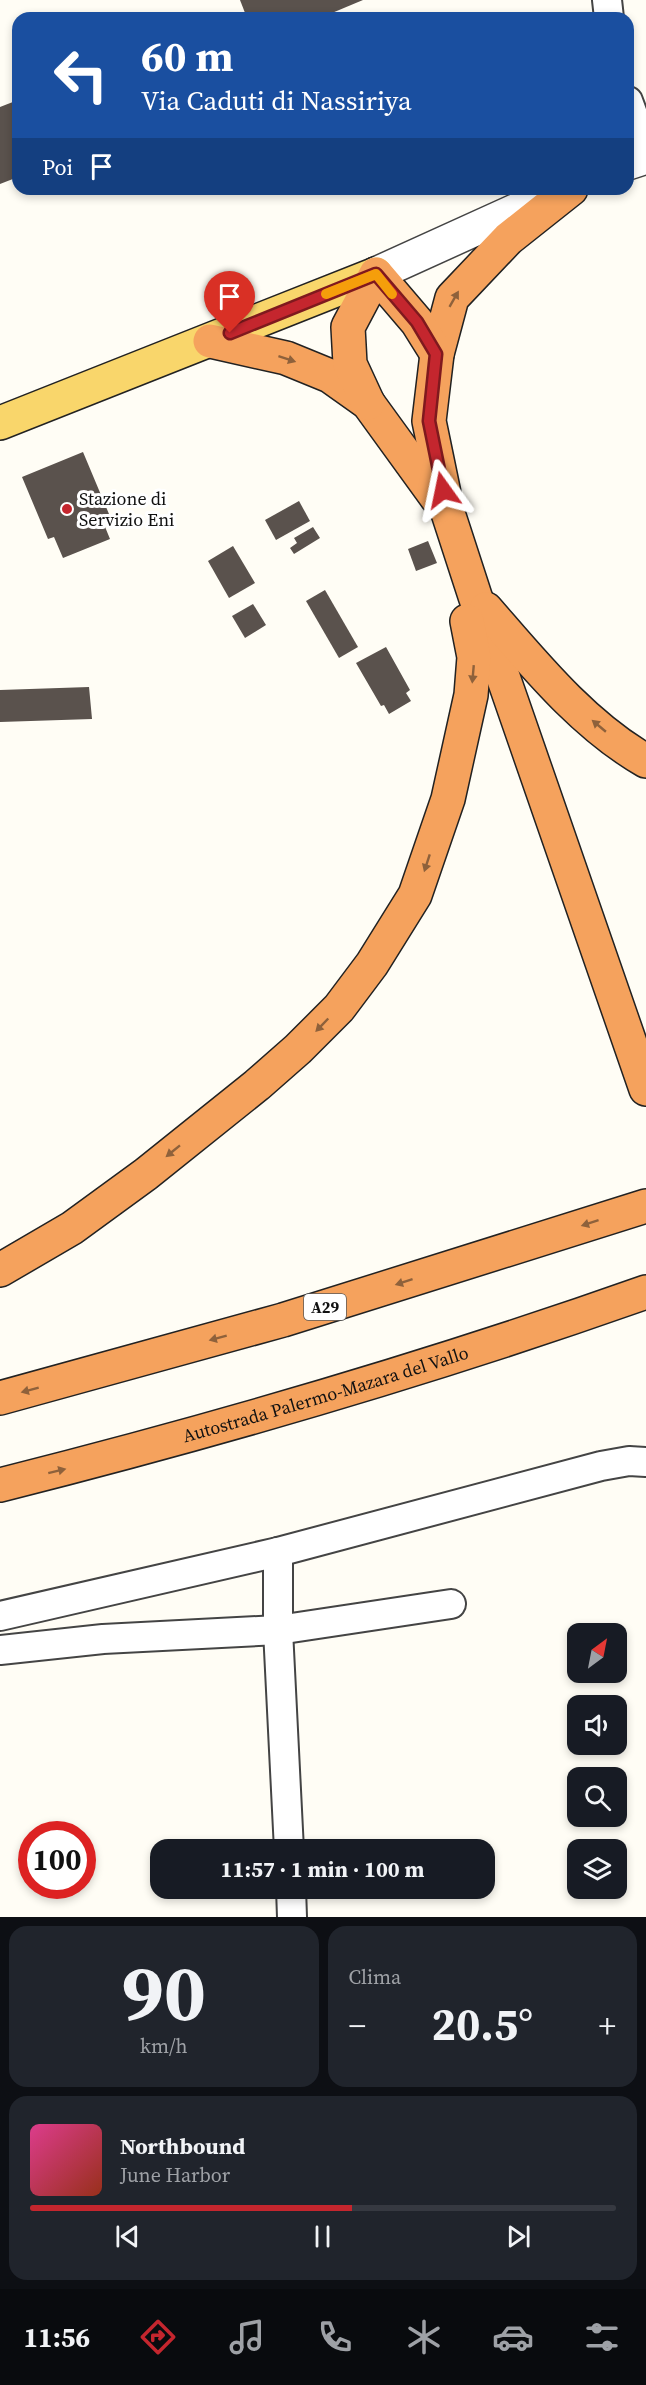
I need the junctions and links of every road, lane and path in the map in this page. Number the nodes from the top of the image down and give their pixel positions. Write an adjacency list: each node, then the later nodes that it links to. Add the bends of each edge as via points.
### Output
1 (634, 117): 2 (street)
2 (646, 149)
3 (551, 195): 5 (street)
4 (563, 195): 7 (highway, one-way to 4, via 452,298 508,239)
5 (376, 274): 6 (main road); 7 (highway, via 417,322); 8 (highway, via 348,327 350,364)
6 (210, 341): 8 (highway, one-way to 8, via 286,358 330,376); 9 (main road)
7 (436, 354): 10 (highway, via 429,421)
8 (368, 403): 10 (highway)
9 (0, 423)
10 (448, 513): 11 (highway)
11 (475, 596): 12 (highway, one-way to 11, via 567,697); 13 (highway); 15 (highway, one-way to 15, via 467,622 474,657 471,696 448,799 415,895 372,964 339,1008 257,1085 72,1228)
12 (646, 761)
13 (646, 1089)
14 (646, 1206): 19 (highway, A29, one-way to 19, via 283,1320)
15 (0, 1270)
16 (646, 1292): 18 (highway, Autostrada Palermo-Mazara del Vallo)
17 (646, 1314): 18 (highway, via 523,1355)
18 (400, 1373): 21 (highway, Autostrada Palermo-Mazara del Vallo, one-way to 18)
19 (0, 1398)
20 (646, 1462): 22 (street, via 629,1461 568,1474)
21 (0, 1485)
22 (278, 1552): 24 (street); 25 (street)
23 (451, 1604): 25 (street)
24 (0, 1616)
25 (278, 1630): 26 (street, via 104,1639); 27 (street)
26 (0, 1650)
27 (288, 1839)
28 (291, 1899): 29 (street)
29 (292, 1917)

